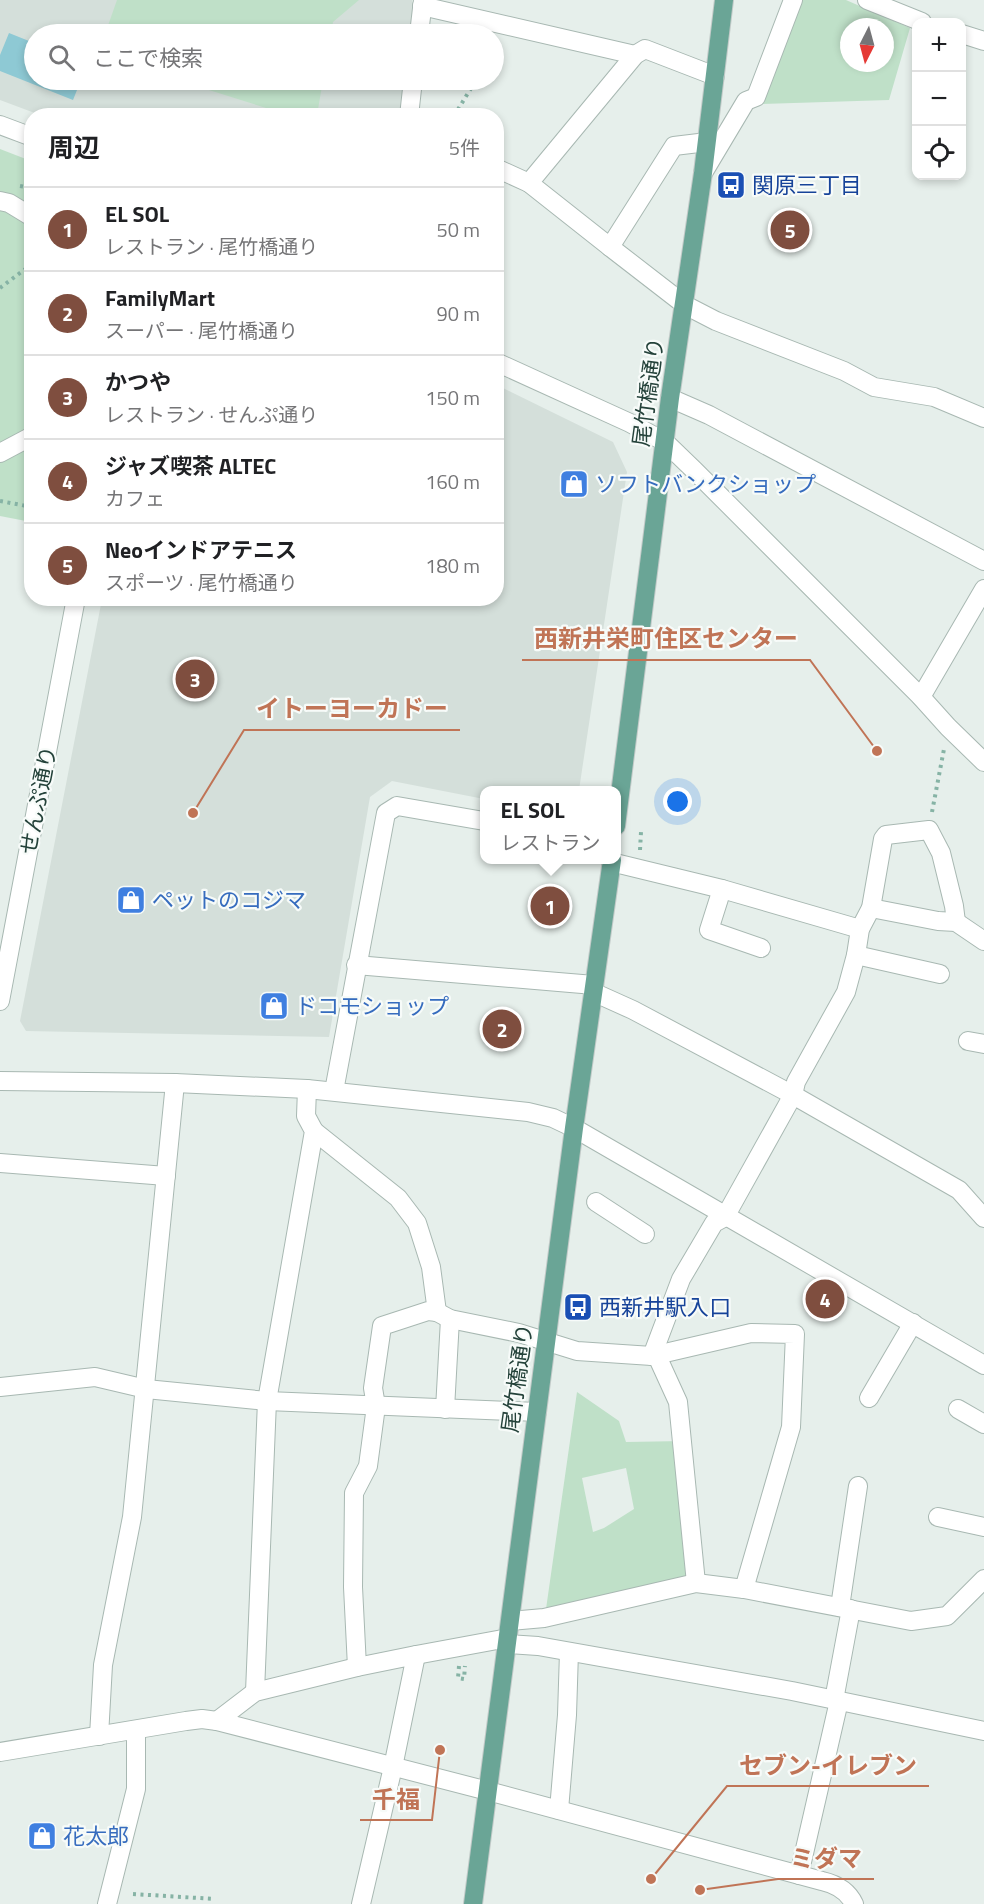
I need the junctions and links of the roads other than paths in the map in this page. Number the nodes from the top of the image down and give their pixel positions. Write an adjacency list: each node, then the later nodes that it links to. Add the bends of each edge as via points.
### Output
1 (724, 0): 11 (main road, 尾竹橋通り)
2 (793, 0): 18 (street, via 756,98 746,101)
3 (867, 0): 6 (street)
4 (422, 3): 5 (street); 7 (street)
5 (464, 7): 10 (street)
6 (912, 18)
7 (420, 24)
8 (966, 35): 9 (street)
9 (984, 41)
10 (635, 55): 11 (street, via 645,49); 19 (street)
11 (715, 76): 16 (main road, 尾竹橋通り)
12 (412, 90): 13 (street)
13 (410, 108)
14 (0, 125): 15 (street)
15 (24, 134)
16 (707, 142): 18 (main road, 尾竹橋通り); 22 (street, via 675,146)
17 (504, 172): 19 (street)
18 (703, 173): 23 (main road, 尾竹橋通り)
19 (530, 183): 22 (street)
20 (0, 201): 21 (street)
21 (24, 212)
22 (610, 247): 23 (street)
23 (685, 305): 25 (main road, 尾竹橋通り); 26 (street, via 874,387 934,397)
24 (504, 367): 28 (street)
25 (670, 398): 28 (main road, 尾竹橋通り); 30 (street)
26 (984, 418)
27 (24, 440): 29 (street)
28 (664, 442): 33 (street); 35 (main road, 尾竹橋通り)
29 (0, 453)
30 (984, 561)
31 (984, 589): 33 (street)
32 (74, 606): 49 (street, せんぷ通り)
33 (921, 697): 34 (street)
34 (984, 762)
35 (621, 786)
36 (480, 820): 46 (street, via 397,806 386,813)
37 (611, 864): 48 (main road, 尾竹橋通り)
38 (621, 864): 39 (street)
39 (722, 889): 42 (street); 44 (street, via 709,930)
40 (870, 908): 41 (street); 41 (street, via 886,834 929,830 941,853); 42 (street)
41 (956, 922): 43 (street)
42 (860, 929): 45 (street)
43 (984, 941)
44 (762, 948)
45 (856, 956): 47 (street); 54 (street, via 846,992 796,1082)
46 (356, 964): 48 (street); 53 (street)
47 (940, 974)
48 (593, 989): 54 (street); 55 (main road, 尾竹橋通り)
49 (0, 1001)
50 (0, 1081): 51 (street)
51 (175, 1083): 52 (street); 58 (street)
52 (307, 1089): 53 (street); 56 (street, via 306,1116)
53 (334, 1091): 55 (street, via 528,1112)
54 (793, 1095): 60 (street); 61 (street, via 959,1190)
55 (574, 1128): 60 (street); 65 (main road, 尾竹橋通り)
56 (314, 1131): 63 (street, via 398,1197 417,1223); 71 (street)
57 (0, 1163): 58 (street)
58 (166, 1176): 69 (street)
59 (596, 1202): 62 (street)
60 (725, 1217): 64 (street); 66 (street, via 714,1223 681,1279)
61 (984, 1218)
62 (645, 1234)
63 (443, 1316): 65 (street); 72 (street, via 428,1311 382,1326 372,1388); 73 (street)
64 (913, 1323): 67 (street); 70 (street)
65 (547, 1342): 66 (street, via 577,1351); 75 (main road, 尾竹橋通り)
66 (655, 1356): 81 (street, via 678,1402); 82 (street, via 751,1333 795,1334 791,1427)
67 (981, 1357)
68 (0, 1387): 69 (street, via 95,1377)
69 (146, 1389): 71 (street); 93 (street, via 132,1517 103,1665)
70 (869, 1398)
71 (267, 1401): 72 (street); 88 (street)
72 (376, 1406): 73 (street); 87 (street, via 368,1466 354,1493 352,1587)
73 (445, 1409): 75 (street)
74 (958, 1409): 76 (street)
75 (537, 1412): 84 (main road, 尾竹橋通り)
76 (984, 1425)
77 (858, 1486): 83 (street)
78 (938, 1517): 79 (street)
79 (984, 1527)
80 (984, 1579): 83 (street, via 947,1616 911,1621)
81 (696, 1583): 82 (street); 84 (street, via 544,1618)
82 (744, 1589): 83 (street)
83 (845, 1608): 89 (street)
84 (508, 1634): 85 (street); 86 (street); 96 (main road, 尾竹橋通り)
85 (568, 1652): 89 (street); 97 (street)
86 (416, 1655): 87 (street); 95 (street)
87 (357, 1667): 88 (street)
88 (255, 1692): 90 (street)
89 (837, 1701): 92 (street); 98 (street)
90 (217, 1721): 91 (street, via 202,1719); 95 (street)
91 (136, 1730): 93 (street); 99 (street, via 136,1789)
92 (984, 1731)
93 (99, 1736): 94 (street)
94 (0, 1752)
95 (393, 1767): 96 (street); 100 (street)
96 (488, 1791): 97 (street); 101 (main road, 尾竹橋通り)
97 (559, 1810): 98 (street)
98 (800, 1875): 102 (street, via 834,1884)
99 (107, 1904)
100 (361, 1904)
101 (473, 1904)
102 (854, 1904)

